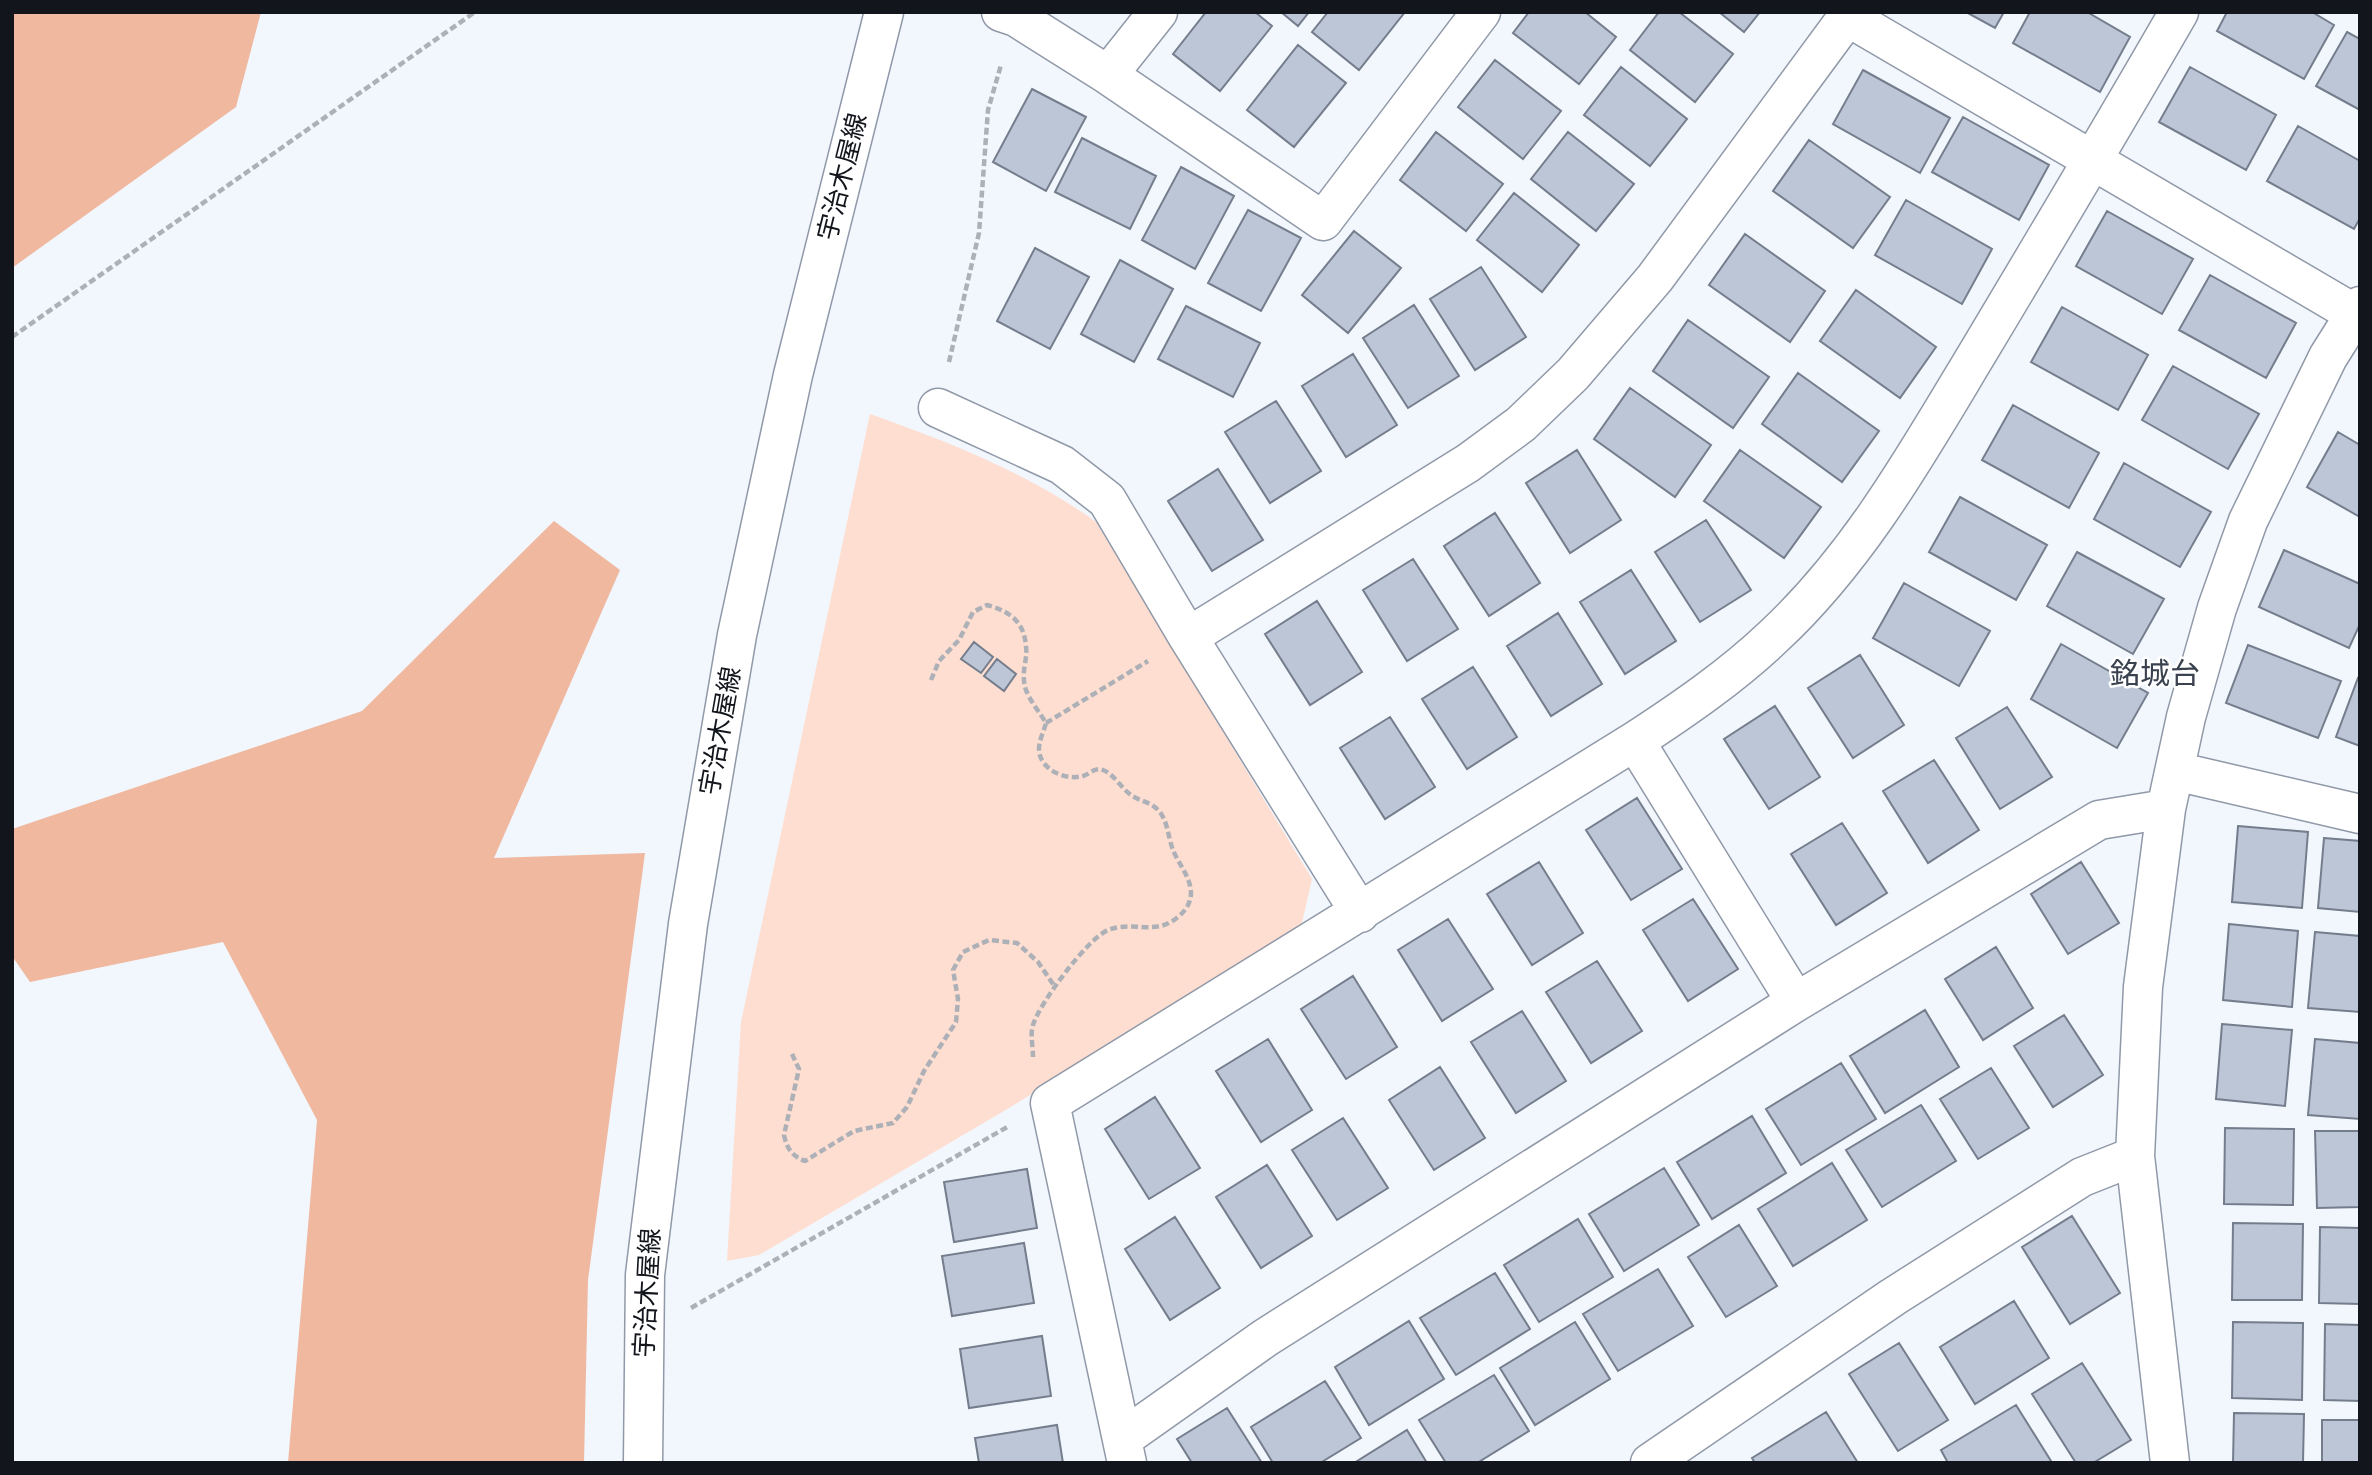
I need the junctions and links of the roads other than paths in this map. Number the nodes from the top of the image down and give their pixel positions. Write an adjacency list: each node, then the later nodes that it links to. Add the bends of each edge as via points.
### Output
1 (884, 12): 20 (street, 宇治木屋線, via 793,375 737,635 688,924 645,1275)
2 (1158, 12): 7 (street)
3 (1481, 12): 7 (street, via 1323,221)
4 (2179, 12): 8 (street)
5 (1008, 15): 7 (street)
6 (1849, 15): 8 (street); 11 (street, via 1655,278 1573,374 1521,424 1468,463)
7 (1108, 75)
8 (2094, 160): 9 (street); 12 (street, via 1871,525 1774,636 1732,673)
9 (2358, 310): 13 (street, via 2328,357 2248,521 2217,608)
10 (938, 408): 11 (street, via 1062,465 1107,500)
11 (1188, 636): 16 (street)
12 (1635, 741): 16 (street); 17 (street)
13 (2175, 771): 14 (street); 15 (street)
14 (2165, 809): 17 (street, via 2099,820); 18 (street, via 2143,987)
15 (2360, 814)
16 (1360, 913): 19 (street, via 1050,1102)
17 (1796, 1002): 19 (street, via 1265,1338)
18 (2135, 1156): 21 (street, via 2082,1177 1926,1276); 22 (street)
19 (1124, 1451)
20 (643, 1463)
21 (1650, 1463)
22 (2170, 1463)

